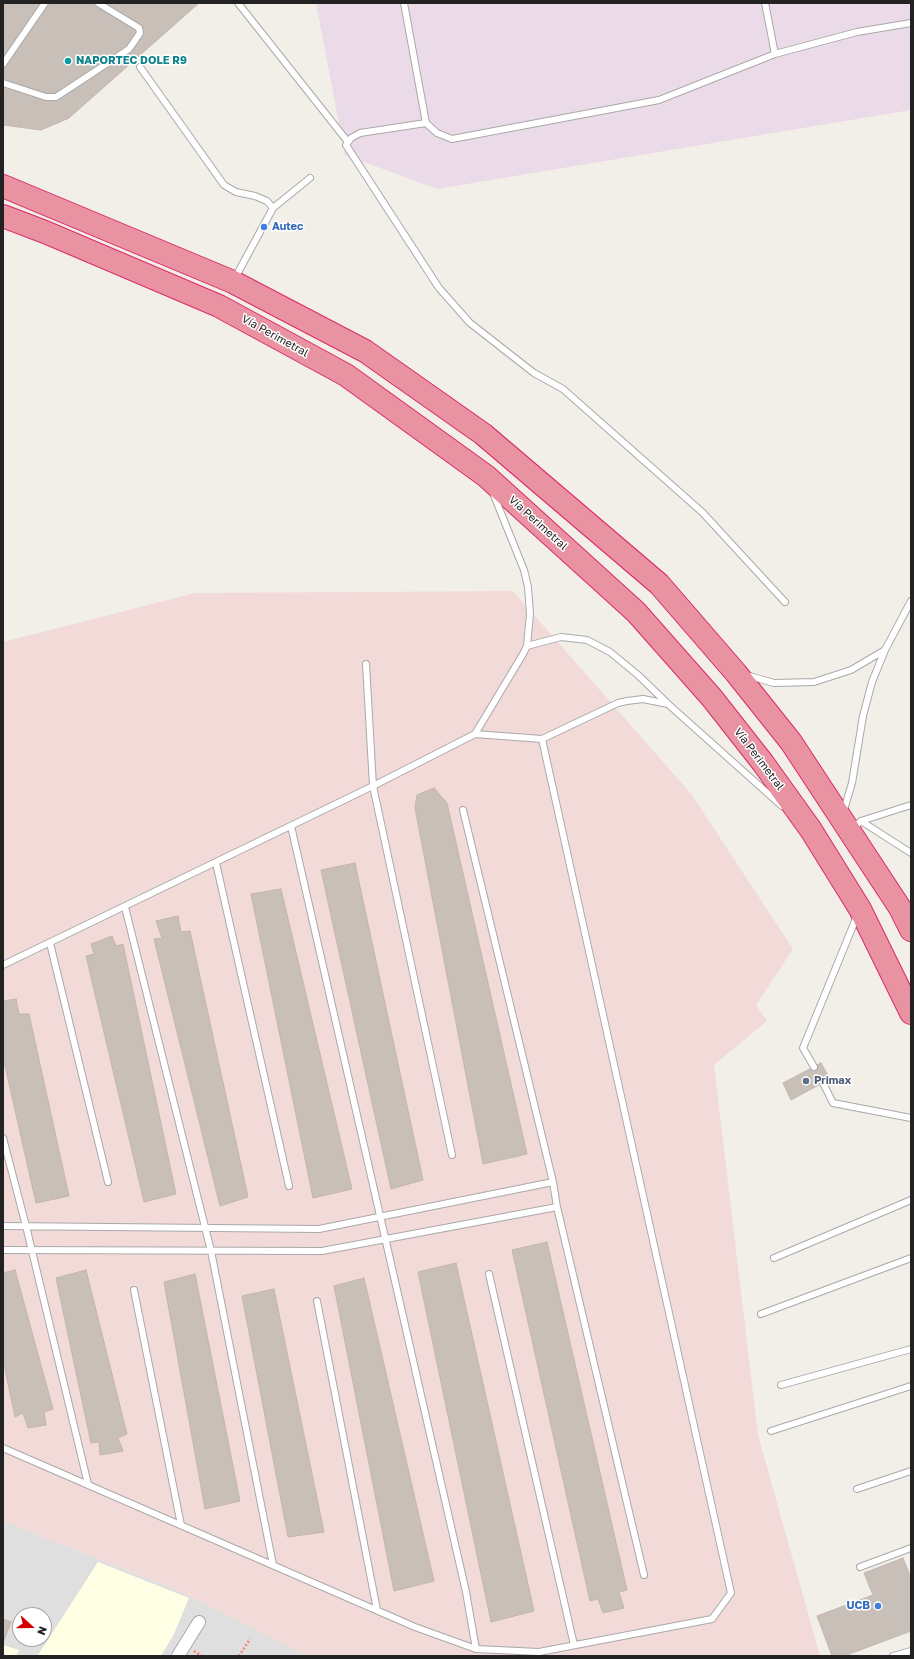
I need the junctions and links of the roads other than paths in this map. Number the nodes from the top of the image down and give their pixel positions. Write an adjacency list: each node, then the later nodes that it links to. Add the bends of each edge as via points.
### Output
1 (45, 3): 8 (lane)
2 (98, 3): 10 (lane, via 139,28 140,33 129,49 56,97 46,98)
3 (238, 3): 12 (lane)
4 (404, 3): 11 (lane)
5 (765, 3): 7 (lane)
6 (911, 23): 7 (lane, via 857,32)
7 (775, 54): 11 (lane, via 659,100 452,139 437,133)
8 (3, 64)
9 (140, 67): 15 (lane, via 224,185 236,192 267,201)
10 (3, 83)
11 (426, 124): 12 (lane, via 360,133)
12 (348, 142): 20 (lane, via 347,148 439,288 470,323 534,374 563,389 702,512)
13 (310, 178): 15 (lane)
14 (10, 186): 17 (highway)
15 (273, 208): 17 (lane)
16 (3, 216): 18 (highway, Vía Perimetral, via 226,309 346,375)
17 (233, 282): 24 (highway, via 365,351 482,434 659,584)
18 (486, 476): 21 (lane, via 524,570 530,614); 33 (highway, Vía Perimetral, via 636,612 712,698)
19 (911, 601): 22 (lane)
20 (785, 602)
21 (527, 646): 25 (lane, via 561,637 587,640 610,652 638,674); 26 (lane)
22 (885, 650): 24 (lane, via 852,670 814,682 774,683); 31 (lane, via 872,682 863,716 852,783)
23 (366, 664): 28 (lane)
24 (736, 673): 31 (highway)
25 (668, 704): 27 (lane, via 643,699 618,703); 33 (lane)
26 (475, 734): 27 (lane); 28 (lane)
27 (542, 739): 81 (lane, via 731,1593 712,1619)
28 (373, 786): 32 (lane); 46 (lane)
29 (911, 805): 31 (lane)
30 (463, 810): 48 (lane)
31 (851, 823): 34 (lane); 38 (highway)
32 (291, 826): 35 (lane); 52 (lane)
33 (811, 830): 37 (highway, Vía Perimetral)
34 (911, 852)
35 (216, 863): 36 (lane); 49 (lane)
36 (125, 907): 39 (lane); 55 (lane)
37 (860, 909): 41 (highway, Vía Perimetral); 42 (lane, via 803,1048)
38 (911, 930)
39 (50, 943): 40 (lane); 47 (lane)
40 (3, 965)
41 (911, 1013)
42 (814, 1067)
43 (823, 1083): 44 (lane, via 833,1103)
44 (911, 1118)
45 (3, 1138): 54 (lane)
46 (452, 1155)
47 (108, 1182)
48 (553, 1182): 51 (lane); 52 (lane)
49 (289, 1186)
50 (911, 1200): 60 (lane)
51 (557, 1207): 56 (lane); 78 (lane)
52 (379, 1217): 55 (lane, via 319,1229); 56 (lane)
53 (3, 1226): 54 (lane)
54 (26, 1226): 55 (lane); 58 (lane)
55 (206, 1228): 59 (lane)
56 (384, 1239): 59 (lane, via 322,1251); 82 (lane, via 466,1592)
57 (3, 1250): 58 (lane)
58 (31, 1250): 59 (lane); 72 (lane)
59 (211, 1251): 76 (lane)
60 (774, 1258)
61 (911, 1258): 65 (lane)
62 (489, 1274): 81 (lane)
63 (134, 1290): 74 (lane)
64 (317, 1301): 79 (lane)
65 (761, 1314)
66 (911, 1349): 67 (lane)
67 (781, 1385)
68 (911, 1386): 69 (lane)
69 (771, 1431)
70 (3, 1448): 72 (lane)
71 (911, 1471): 73 (lane)
72 (88, 1484): 74 (lane)
73 (857, 1489)
74 (181, 1525): 76 (lane)
75 (911, 1548): 77 (lane)
76 (273, 1565): 79 (lane)
77 (860, 1567)
78 (644, 1575)
79 (377, 1610): 82 (lane)
80 (199, 1622): 84 (street)
81 (574, 1645): 82 (lane, via 539,1652)
82 (476, 1649)
83 (911, 1651): 85 (lane)
84 (178, 1656)
85 (893, 1656)

